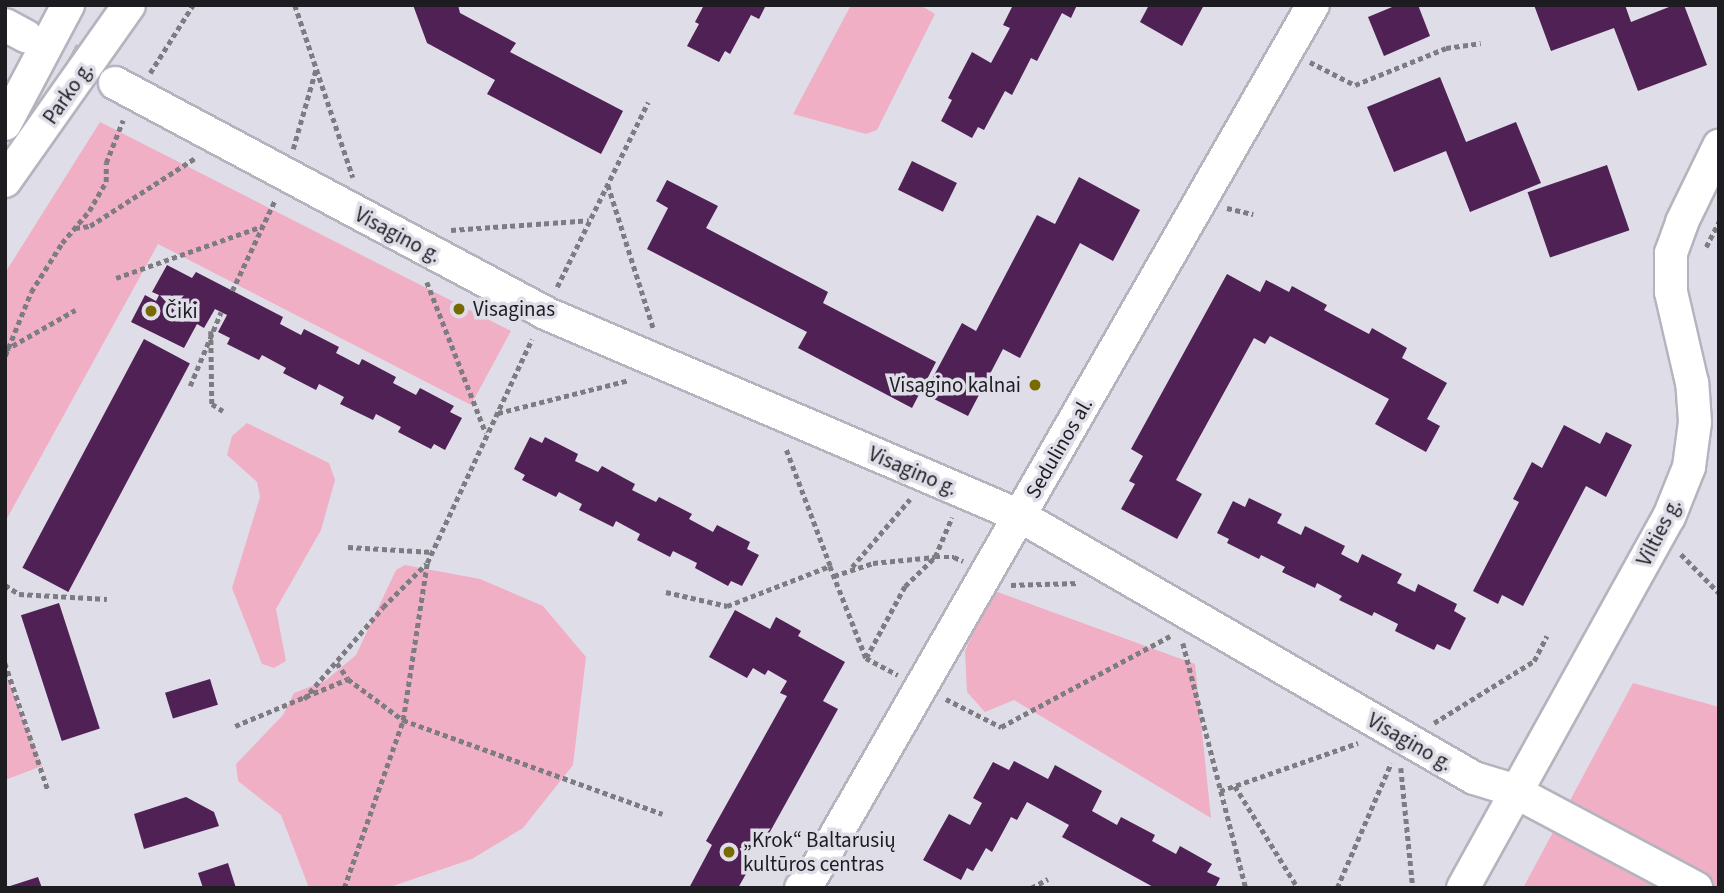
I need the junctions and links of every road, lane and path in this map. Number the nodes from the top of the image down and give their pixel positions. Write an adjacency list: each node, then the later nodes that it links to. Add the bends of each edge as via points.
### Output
1 (68, 5): 9 (street, Parko g.)
2 (129, 5): 12 (street, Parko g.)
3 (193, 5): 8 (path)
4 (295, 5): 14 (path)
5 (1312, 5): 7 (street, Sedulinos al.)
6 (1482, 43): 7 (path, via 1446,48 1355,85)
7 (1287, 50): 36 (street, Sedulinos al.)
8 (126, 89): 14 (street, Visagino g.); 18 (path, via 106,163 106,182)
9 (5, 124)
10 (1719, 146): 37 (street, Vilties g., via 1671,253 1671,292 1692,383 1695,422 1689,467)
11 (189, 165): 18 (path, via 90,226)
12 (5, 181)
13 (608, 184): 27 (path)
14 (367, 218): 19 (street, Visagino g.)
15 (590, 220): 19 (path)
16 (1719, 222): 20 (path)
17 (263, 226): 21 (path)
18 (75, 228): 25 (path, via 31,292)
19 (404, 238): 27 (street, Visagino g., via 545,313); 32 (path)
20 (1702, 257)
21 (116, 278)
22 (75, 310): 25 (path)
23 (221, 312): 24 (path)
24 (211, 331): 28 (path); 30 (path, via 212,404)
25 (8, 350): 26 (path)
26 (5, 356)
27 (669, 367): 29 (street, Visagino g.); 31 (path)
28 (190, 386)
29 (771, 410): 33 (street, Visagino g.); 42 (path)
30 (223, 411)
31 (497, 413)
32 (487, 435)
33 (928, 477): 35 (street, Visagino g.); 43 (path)
34 (461, 489): 39 (path)
35 (963, 492): 36 (street, Visagino g.); 40 (path)
36 (1020, 516): 44 (street, Sedulinos al.); 46 (street, Visagino g.)
37 (1657, 539): 49 (path, via 1681,553); 64 (street, Vilties g.)
38 (348, 547): 39 (path)
39 (433, 552): 41 (path)
40 (935, 557): 43 (path); 44 (path, via 954,557); 52 (path, via 905,586)
41 (427, 563): 54 (path); 58 (path)
42 (830, 566): 45 (path); 48 (path, via 727,606)
43 (851, 568): 45 (path)
44 (987, 573): 46 (path, via 1015,587); 56 (street, Sedulinos al.)
45 (834, 576): 52 (path)
46 (1129, 579): 60 (street, Visagino g.)
47 (5, 585): 50 (path, via 19,594)
48 (666, 592)
49 (1719, 593)
50 (107, 599)
51 (1547, 636): 60 (path, via 1534,661)
52 (866, 658): 56 (path)
53 (5, 663): 62 (path)
54 (337, 663): 55 (path); 57 (path)
55 (348, 679): 57 (path); 58 (path)
56 (922, 687): 63 (path, via 1002,727 1180,630); 68 (street, Sedulinos al., via 810,880)
57 (304, 699): 59 (path)
58 (403, 720): 65 (path); 67 (path)
59 (235, 726)
60 (1398, 735): 61 (path); 64 (street, Visagino g., via 1474,778); 72 (path, via 1391,764); 73 (path)
61 (1235, 786): 63 (path); 71 (path)
62 (48, 790)
63 (1220, 791): 70 (path)
64 (1516, 792): 74 (street, Vilties g.); 75 (street, Visagino g.)
65 (663, 814)
66 (1048, 879): 69 (path)
67 (344, 888)
68 (801, 888)
69 (1031, 888)
70 (1246, 888)
71 (1298, 888)
72 (1337, 888)
73 (1413, 888)
74 (1463, 888)
75 (1696, 888)

